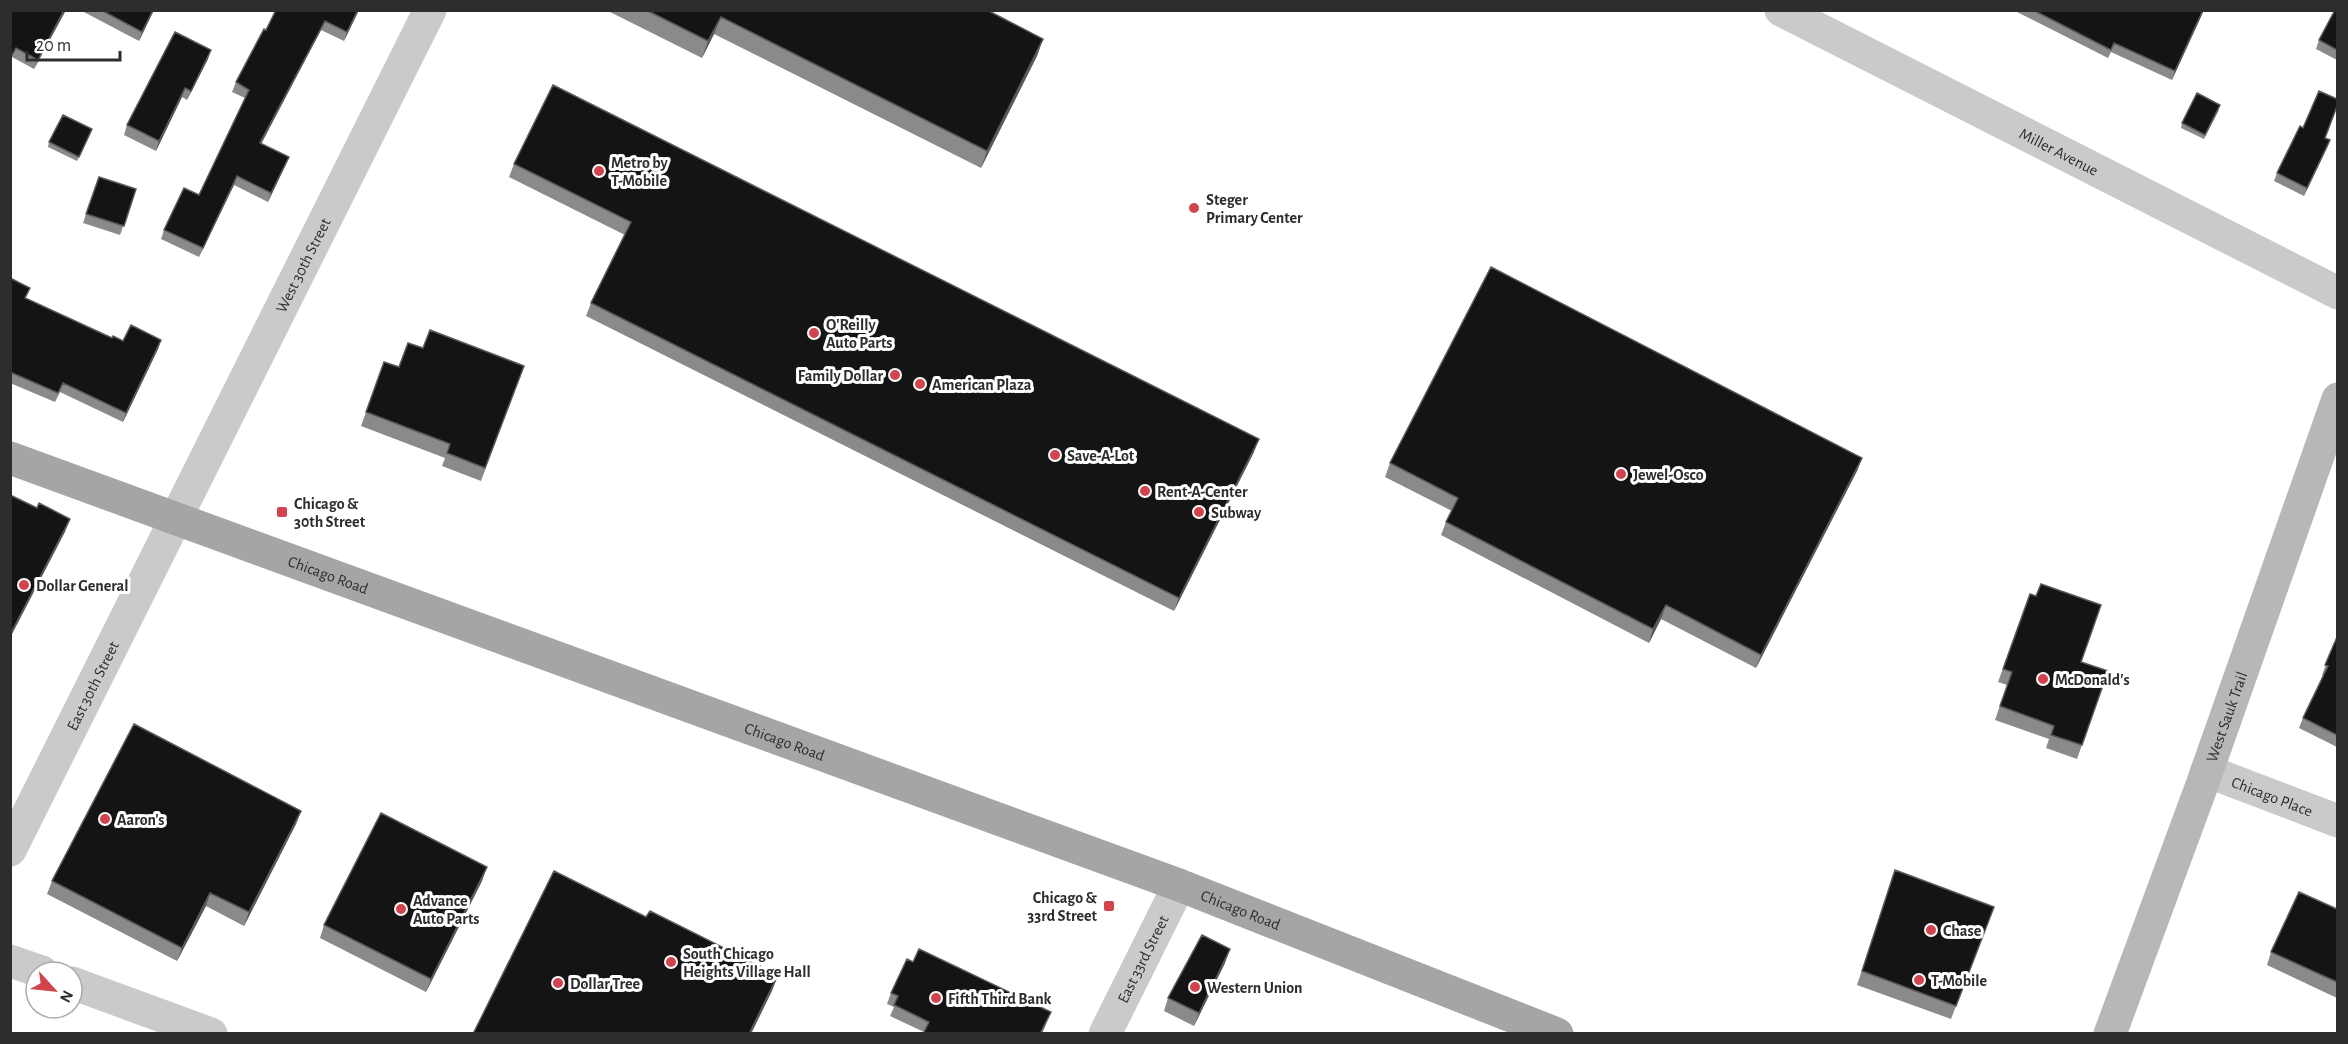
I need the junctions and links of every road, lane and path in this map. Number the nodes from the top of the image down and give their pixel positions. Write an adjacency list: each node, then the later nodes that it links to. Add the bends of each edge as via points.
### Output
1 (430, 10): 6 (street, West 30th Street)
2 (1781, 10): 3 (street, Miller Avenue)
3 (2337, 293)
4 (2337, 399): 7 (main road, West Sauk Trail)
5 (10, 458): 6 (main road, Chicago Road)
6 (176, 520): 9 (street, East 30th Street); 10 (main road, Chicago Road)
7 (2207, 771): 8 (street, Chicago Place); 15 (main road, West Sauk Trail)
8 (2337, 821)
9 (10, 850)
10 (1179, 885): 13 (street, East 33rd Street); 14 (main road, Chicago Road)
11 (84, 987): 12 (street)
12 (211, 1034)
13 (1105, 1034)
14 (1557, 1034)
15 (2110, 1034)

